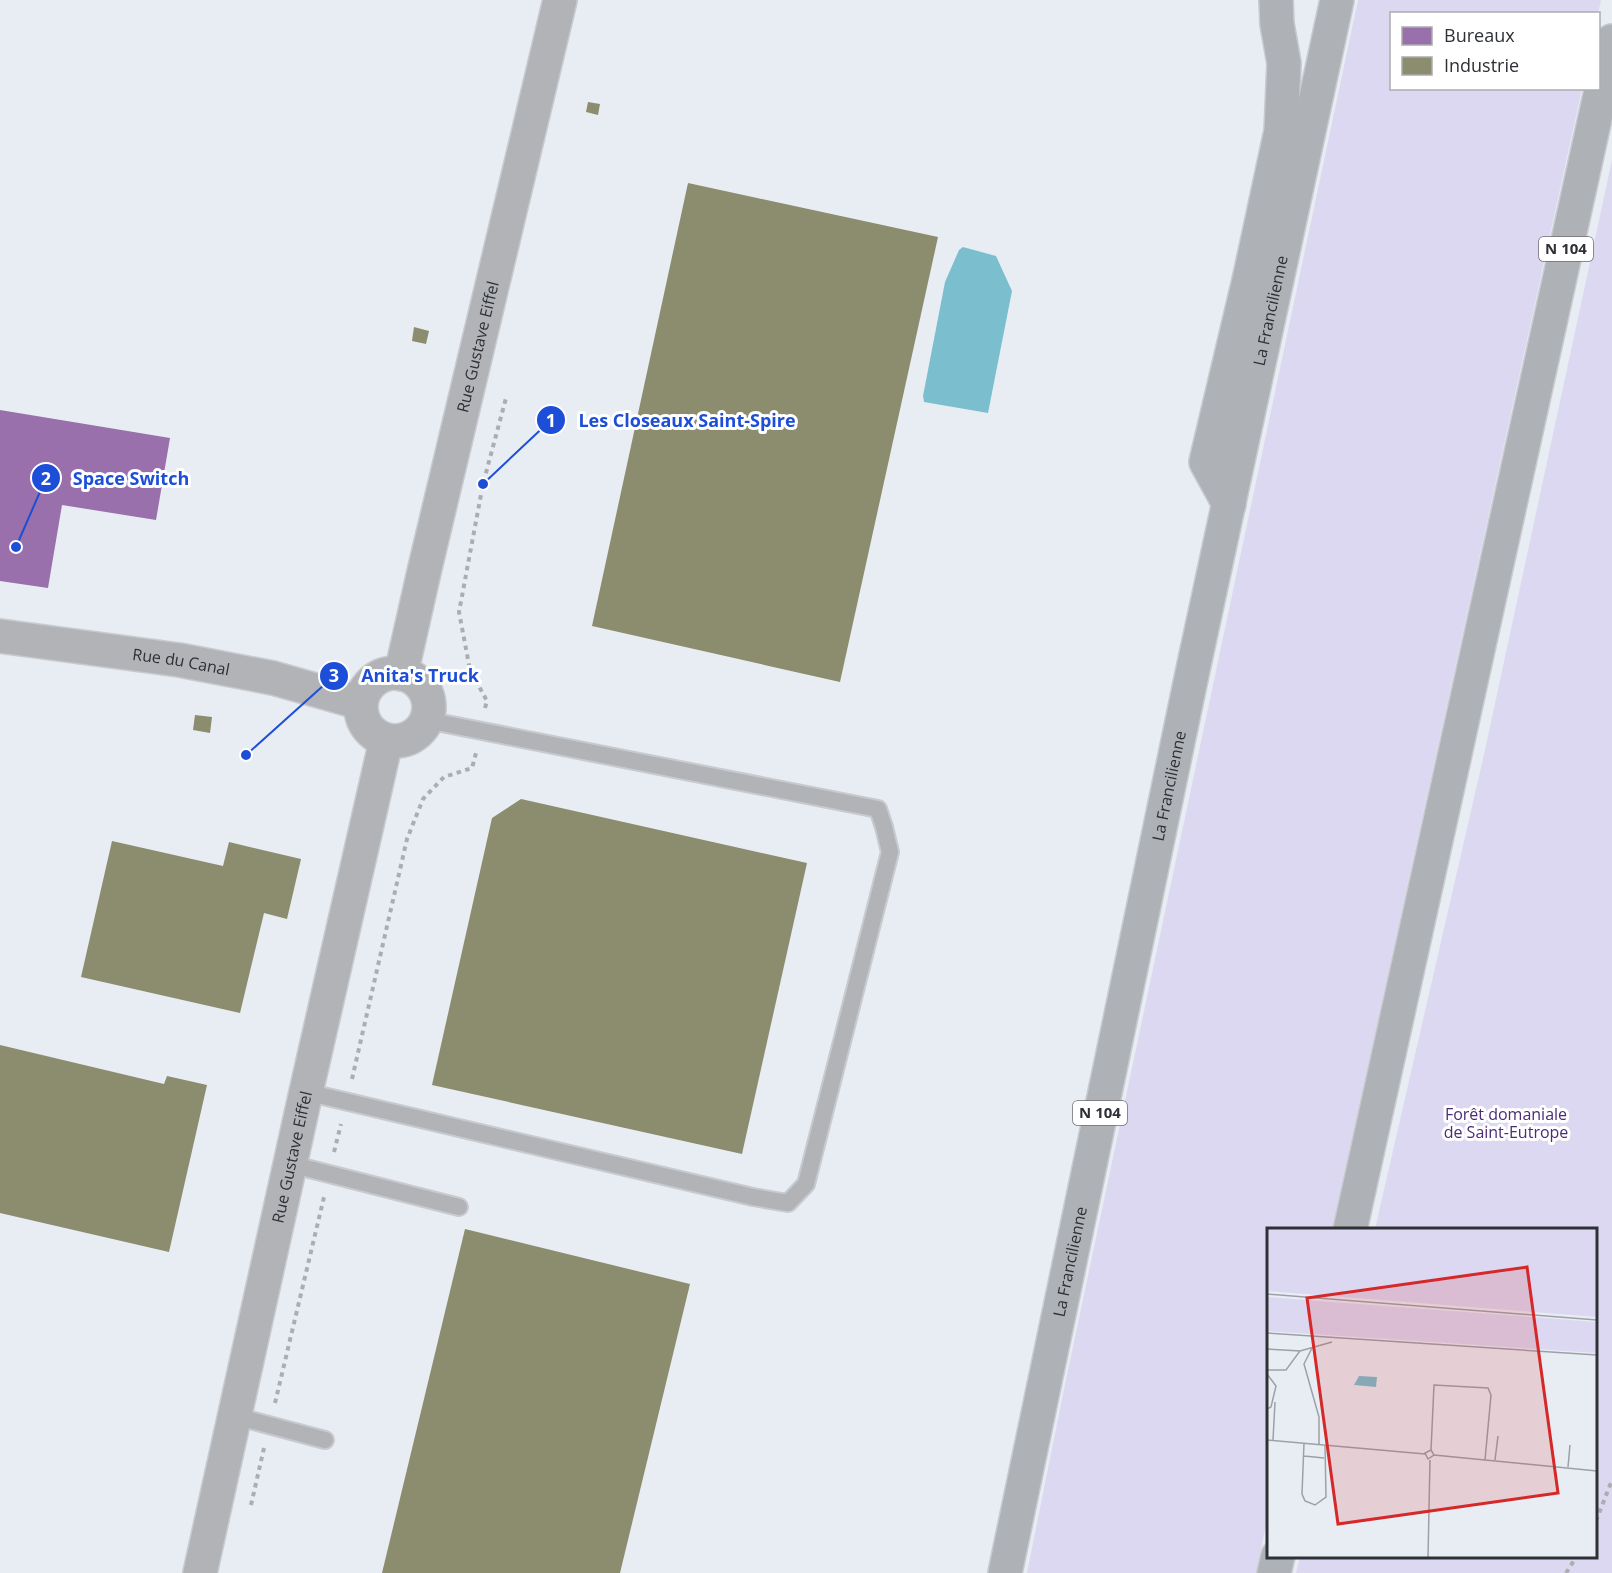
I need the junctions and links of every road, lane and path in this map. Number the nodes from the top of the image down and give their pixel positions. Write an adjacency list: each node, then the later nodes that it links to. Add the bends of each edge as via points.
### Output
1 (1337, 0): 6 (highway, La Francilienne / N 104)
2 (1272, 8): 6 (highway, via 1284,63 1281,131 1206,462)
3 (557, 10): 8 (street, Rue Gustave Eiffel)
4 (1612, 41): 17 (highway, N 104)
5 (506, 398): 11 (path, via 483,484 459,612 470,670 487,701)
6 (1229, 504): 25 (highway, La Francilienne / N 104)
7 (0, 636): 9 (street, Rue du Canal, via 179,660 273,678)
8 (401, 674): 9 (street, via 380,676 364,692); 10 (street, via 411,677 425,691 429,711)
9 (361, 703): 12 (street, via 369,730)
10 (426, 720): 11 (lane); 12 (street, via 421,729 405,740)
11 (481, 732): 13 (path); 14 (lane, via 878,809 890,852 806,1184 788,1203 753,1197)
12 (386, 741): 14 (street, Rue Gustave Eiffel)
13 (472, 768)
14 (306, 1092): 15 (street, Rue Gustave Eiffel)
15 (290, 1164): 16 (lane); 18 (street, Rue Gustave Eiffel)
16 (459, 1208)
17 (1350, 1228)
18 (235, 1416): 19 (lane); 24 (street, Rue Gustave Eiffel)
19 (325, 1440)
20 (1612, 1480): 21 (path)
21 (1597, 1518)
22 (1278, 1558): 26 (highway)
23 (1576, 1558): 27 (path)
24 (200, 1573)
25 (1005, 1573)
26 (1274, 1573)
27 (1566, 1573)

